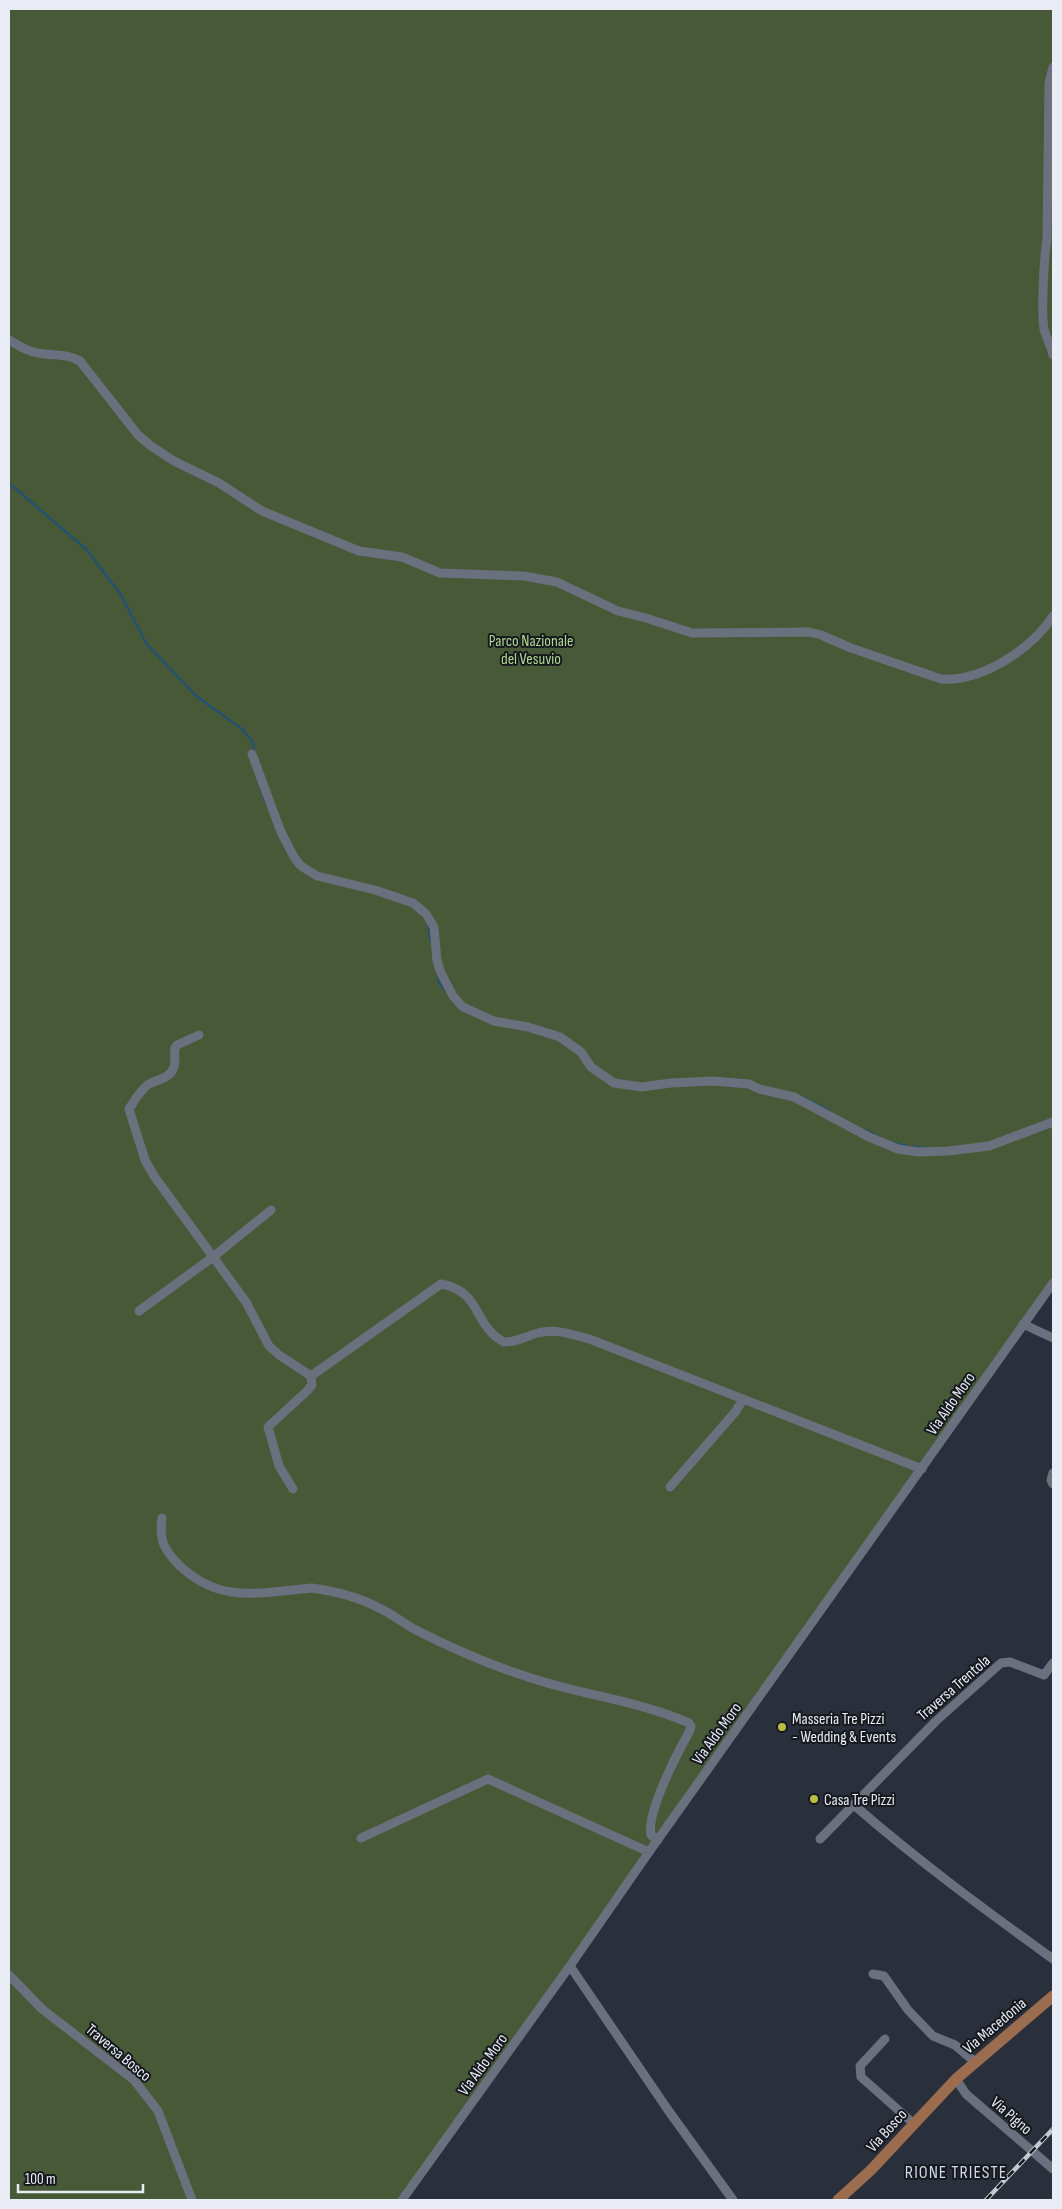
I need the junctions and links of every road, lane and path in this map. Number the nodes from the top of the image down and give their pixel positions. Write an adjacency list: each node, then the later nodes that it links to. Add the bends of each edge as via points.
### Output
1 (1053, 67): 3 (street, via 1049,83 1044,328)
2 (9, 340): 4 (street, via 32,352 72,356 80,361 138,435 181,465 219,483 250,505 369,554 402,557 431,570 449,573 524,576 557,582 618,611 692,633 809,632 941,680 955,680 1008,659 1024,648)
3 (1053, 355)
4 (1053, 616)
5 (252, 754): 7 (street, via 281,832 301,866 317,876 413,903 426,914 434,927 441,973 463,1007 494,1021 560,1037 581,1052 591,1067 614,1083 642,1087 712,1081 749,1084 794,1097 869,1137 898,1149 918,1152 989,1146)
6 (199, 1035): 9 (street, via 177,1045 171,1072 149,1084 129,1109 144,1160)
7 (1053, 1122)
8 (271, 1210): 9 (street)
9 (213, 1257): 11 (street); 14 (street, via 246,1302 269,1346)
10 (1053, 1283): 12 (street, Via Aldo Moro)
11 (139, 1311)
12 (1023, 1324): 13 (street); 16 (street, Via Aldo Moro)
13 (1053, 1338)
14 (311, 1376): 15 (street, via 441,1284 462,1291 491,1332 504,1342 560,1331 592,1340); 20 (street, via 312,1384 307,1391 268,1427 279,1466)
15 (744, 1399): 16 (street); 19 (street)
16 (922, 1470): 26 (street, Via Aldo Moro)
17 (1053, 1473): 18 (street)
18 (1053, 1484)
19 (670, 1487)
20 (293, 1489)
21 (162, 1518): 26 (street, via 160,1534 172,1558 194,1578 214,1588 237,1594 312,1588 324,1590 377,1607 415,1630 524,1676 582,1694 643,1706 689,1723 689,1732 668,1769 650,1825 650,1835)
22 (1053, 1663): 23 (street, Traversa Trentola, via 1044,1675 1010,1662 1001,1663 936,1721)
23 (854, 1805): 25 (street, Traversa Trentola); 28 (street, via 913,1854)
24 (361, 1838): 27 (street, via 488,1779)
25 (820, 1839)
26 (658, 1840): 27 (street, Via Aldo Moro)
27 (649, 1852): 29 (street, Via Aldo Moro)
28 (1053, 1959)
29 (570, 1966): 39 (street, Via Aldo Moro); 40 (street)
30 (874, 1974): 34 (street, via 884,1976 908,2010 933,2036 955,2045)
31 (9, 1975): 38 (street, Traversa Bosco, via 42,2009 134,2080 144,2092 158,2110)
32 (1053, 1996): 34 (main road, Via Macedonia)
33 (885, 2038): 36 (street, via 860,2066 861,2077)
34 (975, 2062): 35 (main road, Via Macedonia)
35 (956, 2079): 36 (main road, Via Bosco); 37 (street, Via Pigno, via 966,2094)
36 (913, 2123): 41 (main road, Via Bosco, via 872,2170)
37 (1053, 2169)
38 (192, 2200)
39 (402, 2200)
40 (733, 2200)
41 (838, 2200)

